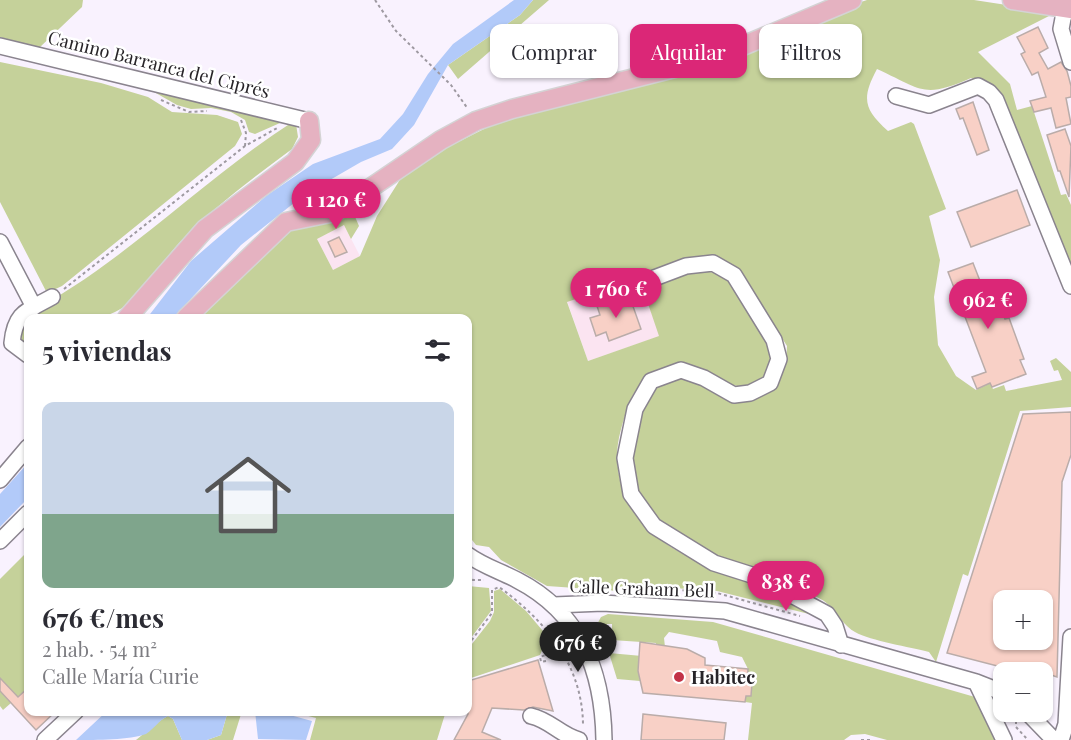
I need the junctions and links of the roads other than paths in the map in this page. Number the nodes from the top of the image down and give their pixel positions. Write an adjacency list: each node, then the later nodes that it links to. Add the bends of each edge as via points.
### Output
1 (852, 0): 14 (main road, via 714,58 476,121 441,140 335,212 286,222)
2 (1012, 0): 3 (main road)
3 (1068, 8): 5 (street, via 1062,29)
4 (0, 46): 7 (street, Camino Barranca del Ciprés)
5 (1071, 62)
6 (896, 96): 10 (street, via 929,105 978,86 996,100)
7 (301, 119): 13 (main road, via 311,140 295,162 205,229)
8 (0, 242): 12 (street)
9 (641, 283): 24 (street, via 686,266 713,263 734,275 774,340 779,360 770,383 750,393 734,395 681,370 651,381 635,409 625,458 631,494 654,526 714,563 758,577 826,614 836,626)
10 (1071, 286)
11 (52, 297): 12 (street)
12 (34, 307): 15 (street, via 20,314)
13 (131, 314)
14 (190, 314)
15 (6, 333): 16 (street)
16 (24, 352)
17 (24, 452): 18 (street)
18 (0, 480)
19 (24, 517): 20 (street)
20 (0, 541)
21 (472, 558): 22 (street)
22 (554, 604): 24 (street, Calle Graham Bell, via 603,603 725,611); 32 (street, via 573,626 591,660 601,698)
23 (1071, 637): 35 (street, via 1066,724)
24 (841, 645): 25 (street, Calle Graham Bell)
25 (976, 681): 26 (street, Calle Graham Bell); 33 (street)
26 (993, 688)
27 (71, 716): 31 (street)
28 (531, 716): 30 (street, via 542,718 565,736)
29 (1033, 722): 34 (street)
30 (581, 735)
31 (45, 740)
32 (604, 740)
33 (1004, 740)
34 (1054, 740)
35 (1060, 740)

